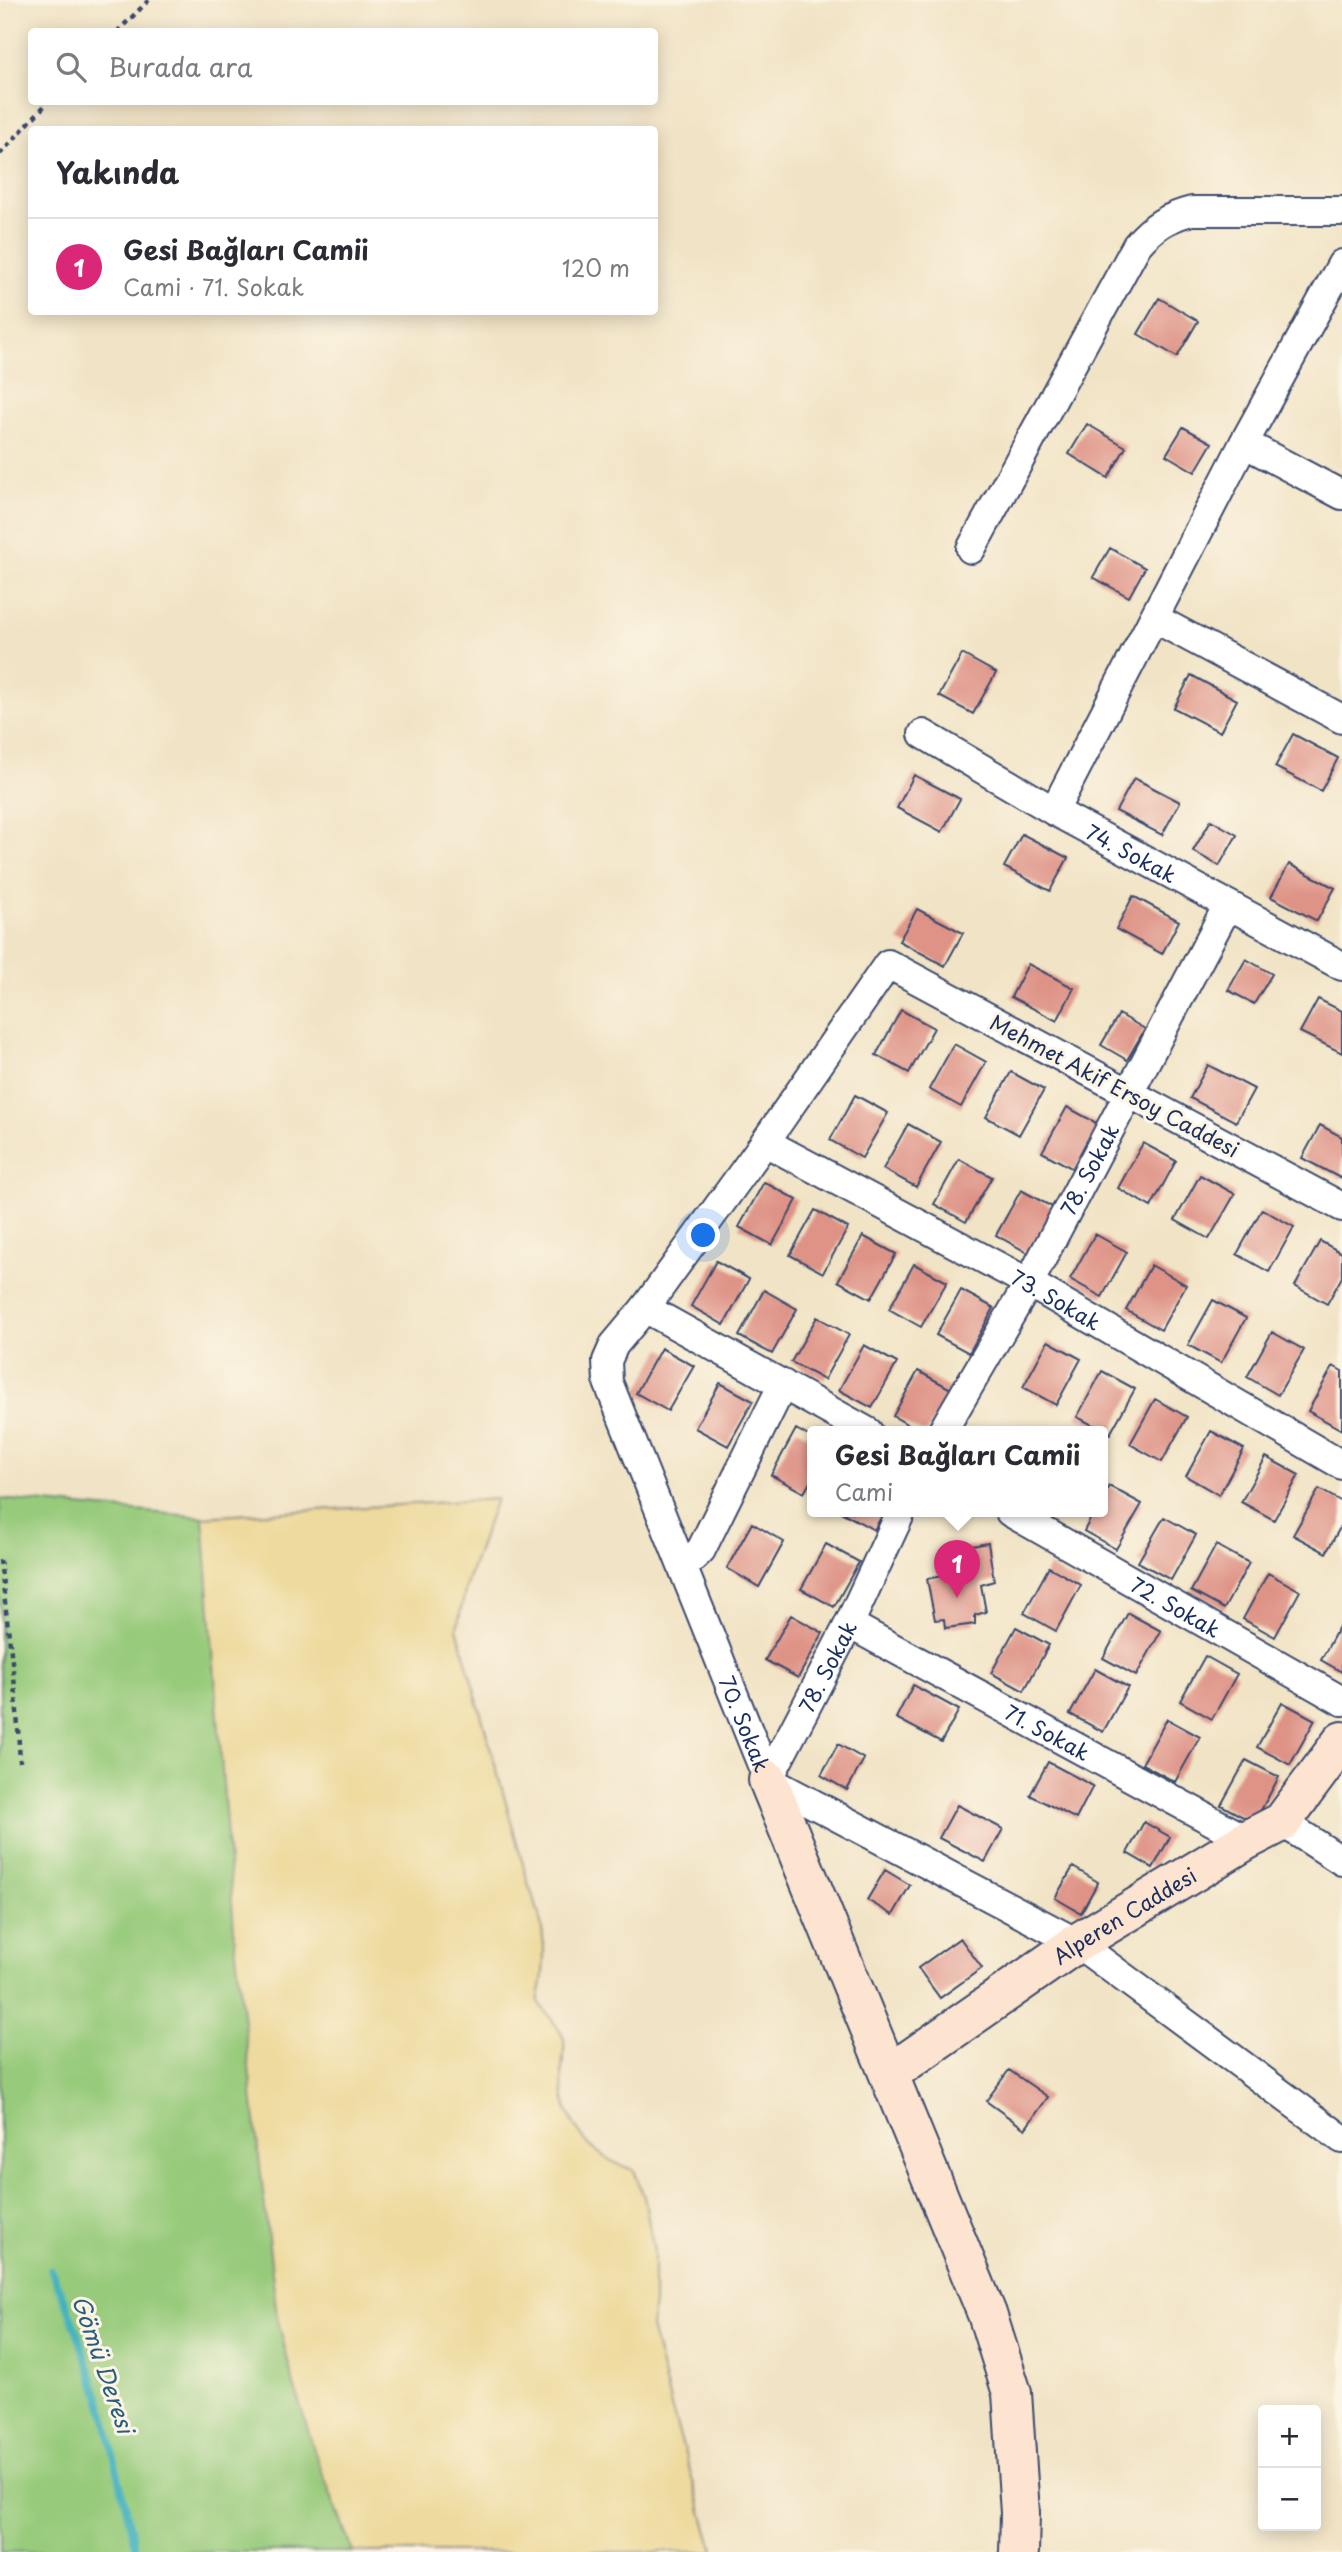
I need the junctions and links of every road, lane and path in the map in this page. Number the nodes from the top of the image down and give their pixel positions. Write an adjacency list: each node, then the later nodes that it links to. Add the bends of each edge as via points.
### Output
1 (149, 0): 2 (path)
2 (121, 28)
3 (45, 105): 4 (path)
4 (0, 154)
5 (1342, 211): 9 (street, via 1192,211 1147,233)
6 (1342, 264): 7 (street)
7 (1244, 443): 8 (street); 10 (street)
8 (1342, 495)
9 (971, 549)
10 (1154, 618): 11 (street); 13 (street)
11 (1342, 719)
12 (923, 734): 13 (street, 74. Sokak)
13 (1054, 811): 14 (street, 74. Sokak)
14 (1228, 905): 15 (street, 74. Sokak); 16 (street, 78. Sokak)
15 (1342, 966)
16 (1129, 1092): 17 (street, Mehmet Akif Ersoy Caddesi, via 888,964); 18 (street, Mehmet Akif Ersoy Caddesi); 19 (street, 78. Sokak)
17 (765, 1142): 19 (street, 73. Sokak); 20 (street)
18 (1342, 1207)
19 (1029, 1283): 23 (street, 78. Sokak); 24 (street, 73. Sokak)
20 (645, 1308): 21 (street); 28 (street, 70. Sokak, via 610,1353 608,1382)
21 (783, 1384): 22 (street); 28 (street, via 701,1550)
22 (857, 1426)
23 (946, 1426)
24 (1342, 1465)
25 (899, 1517): 29 (street, 78. Sokak)
26 (1019, 1517): 30 (street, 72. Sokak)
27 (0, 1560): 32 (path)
28 (683, 1567): 33 (street, 70. Sokak)
29 (849, 1624): 33 (street, 78. Sokak); 35 (street, 71. Sokak)
30 (1342, 1701)
31 (1342, 1741): 34 (street, Alperen Caddesi)
32 (20, 1762)
33 (768, 1780): 37 (street, 70. Sokak); 38 (street)
34 (1282, 1822): 35 (street, Alperen Caddesi); 36 (street)
35 (1247, 1840): 37 (street, Alperen Caddesi)
36 (1342, 1861)
37 (1077, 1943): 38 (street, Alperen Caddesi); 39 (street, 70. Sokak)
38 (889, 2074): 40 (street, via 987,2314 1012,2393)
39 (1342, 2139)
40 (1019, 2552)

